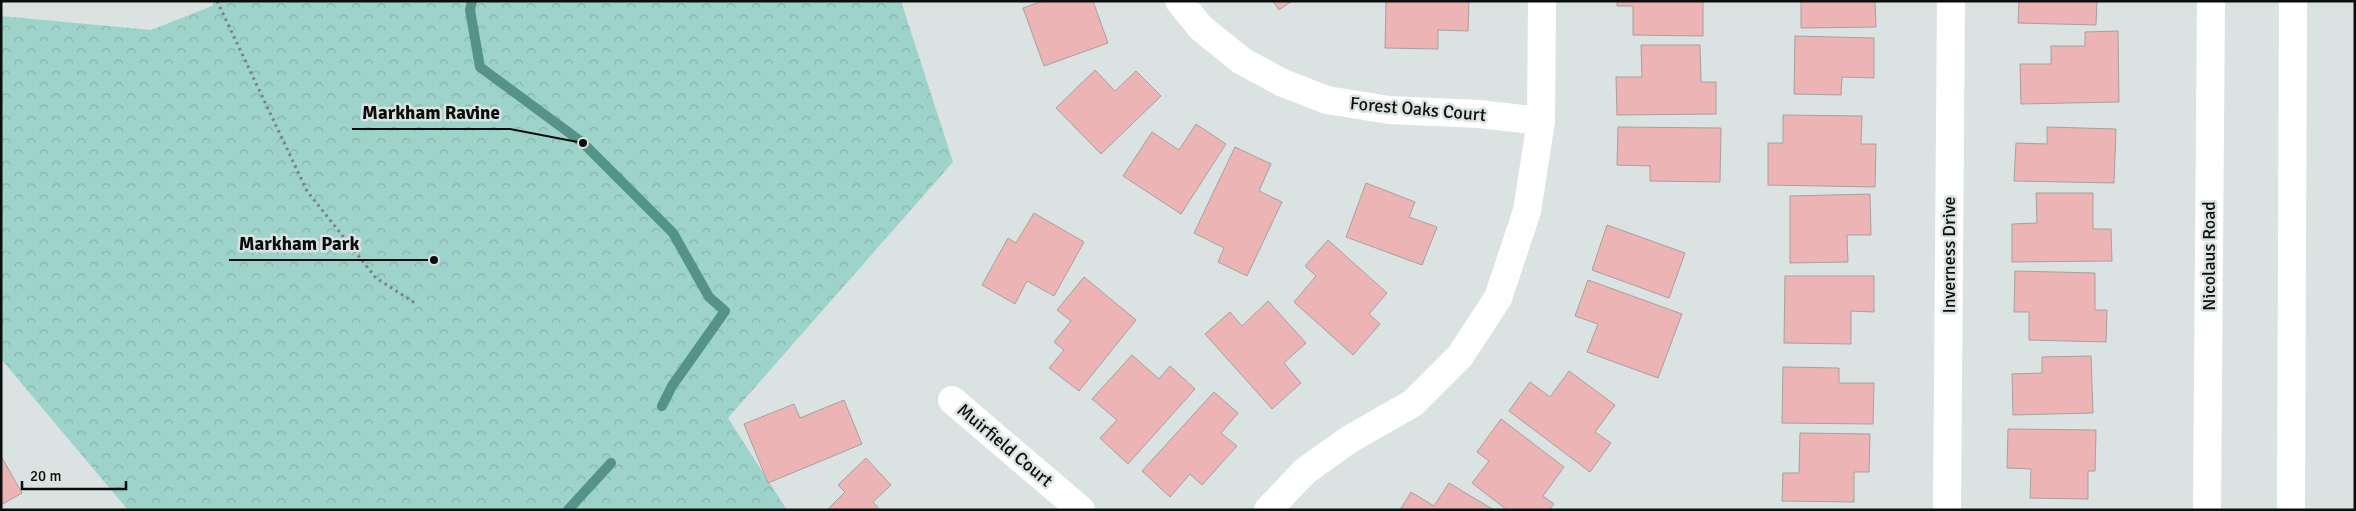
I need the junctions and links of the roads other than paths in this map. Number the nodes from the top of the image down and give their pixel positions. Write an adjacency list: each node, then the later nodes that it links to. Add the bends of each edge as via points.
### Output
1 (1179, 1): 6 (street, Forest Oaks Court, via 1201,28 1242,61 1283,83 1327,100 1389,110 1479,114)
2 (1542, 1): 6 (street)
3 (1951, 1): 10 (street, Inverness Drive)
4 (2211, 1): 11 (street, Nicolaus Road)
5 (2293, 1): 12 (street)
6 (1540, 121): 9 (street, via 1527,211 1498,298 1460,356 1413,403 1350,439 1305,471)
7 (952, 400): 8 (street, Muirfield Court)
8 (1081, 510)
9 (1268, 510)
10 (1947, 510)
11 (2207, 510)
12 (2291, 510)

